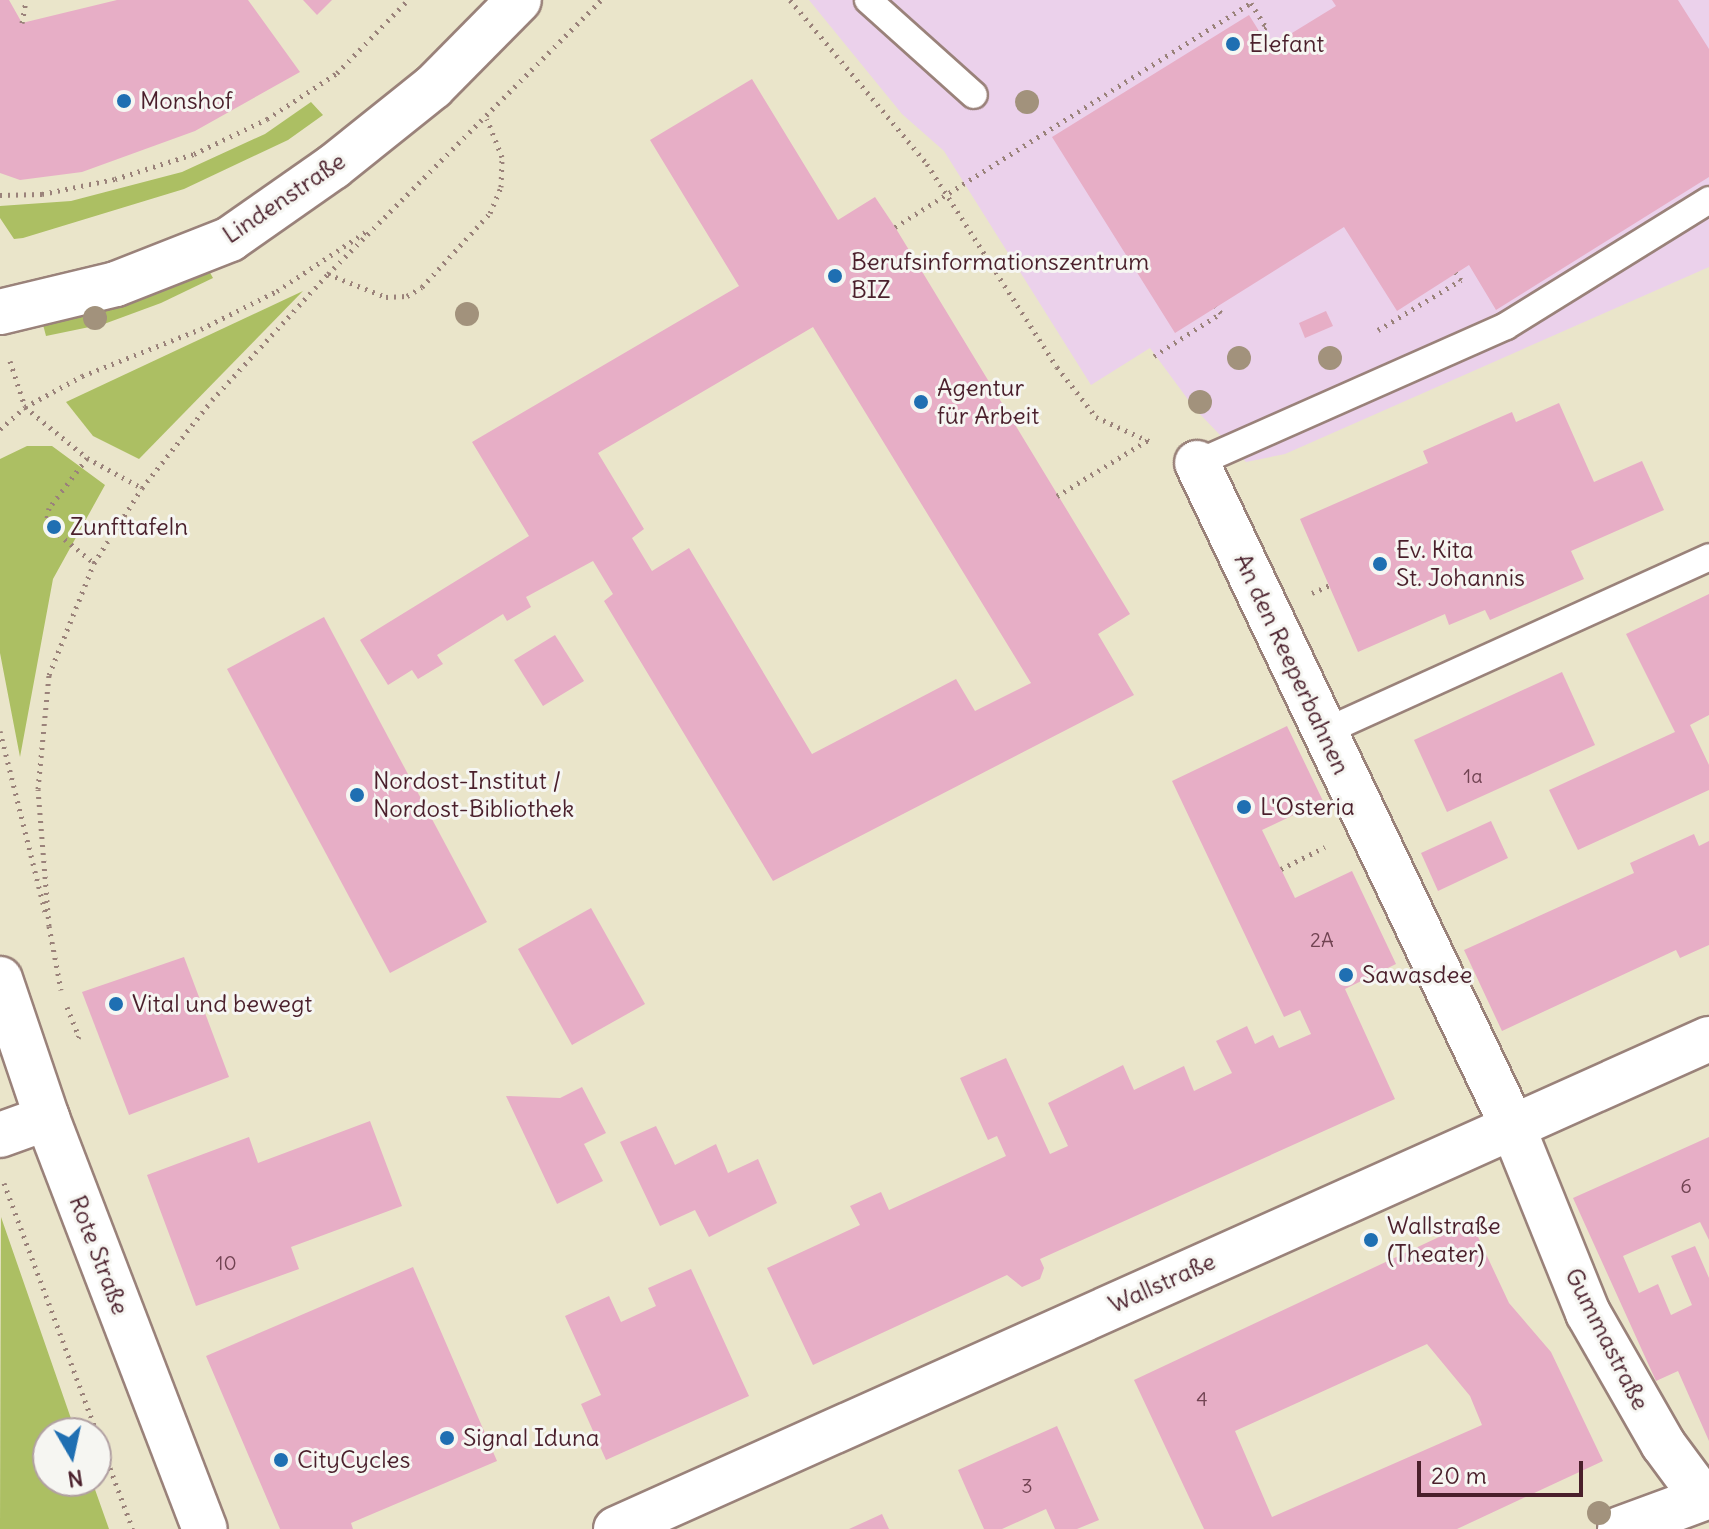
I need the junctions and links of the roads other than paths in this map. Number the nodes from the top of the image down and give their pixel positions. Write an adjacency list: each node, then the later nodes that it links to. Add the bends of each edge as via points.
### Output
1 (519, 0): 5 (street, Lindenstraße, via 433,87 333,167 230,239)
2 (868, 0): 3 (lane)
3 (974, 95)
4 (1709, 200): 6 (lane, via 1506,326)
5 (2, 329)
6 (1197, 463): 8 (street, An den Reeperbahnen)
7 (1709, 557): 8 (lane)
8 (1324, 732): 12 (street, An den Reeperbahnen)
9 (0, 979): 11 (street, Rote Straße)
10 (1709, 1039): 12 (street, Wallstraße)
11 (47, 1118): 13 (street); 15 (street, Rote Straße)
12 (1512, 1125): 14 (street, Gummastraße, via 1588,1313 1663,1444); 16 (street, Wallstraße)
13 (0, 1135)
14 (1706, 1497): 17 (street)
15 (205, 1529)
16 (616, 1529)
17 (1620, 1529)

